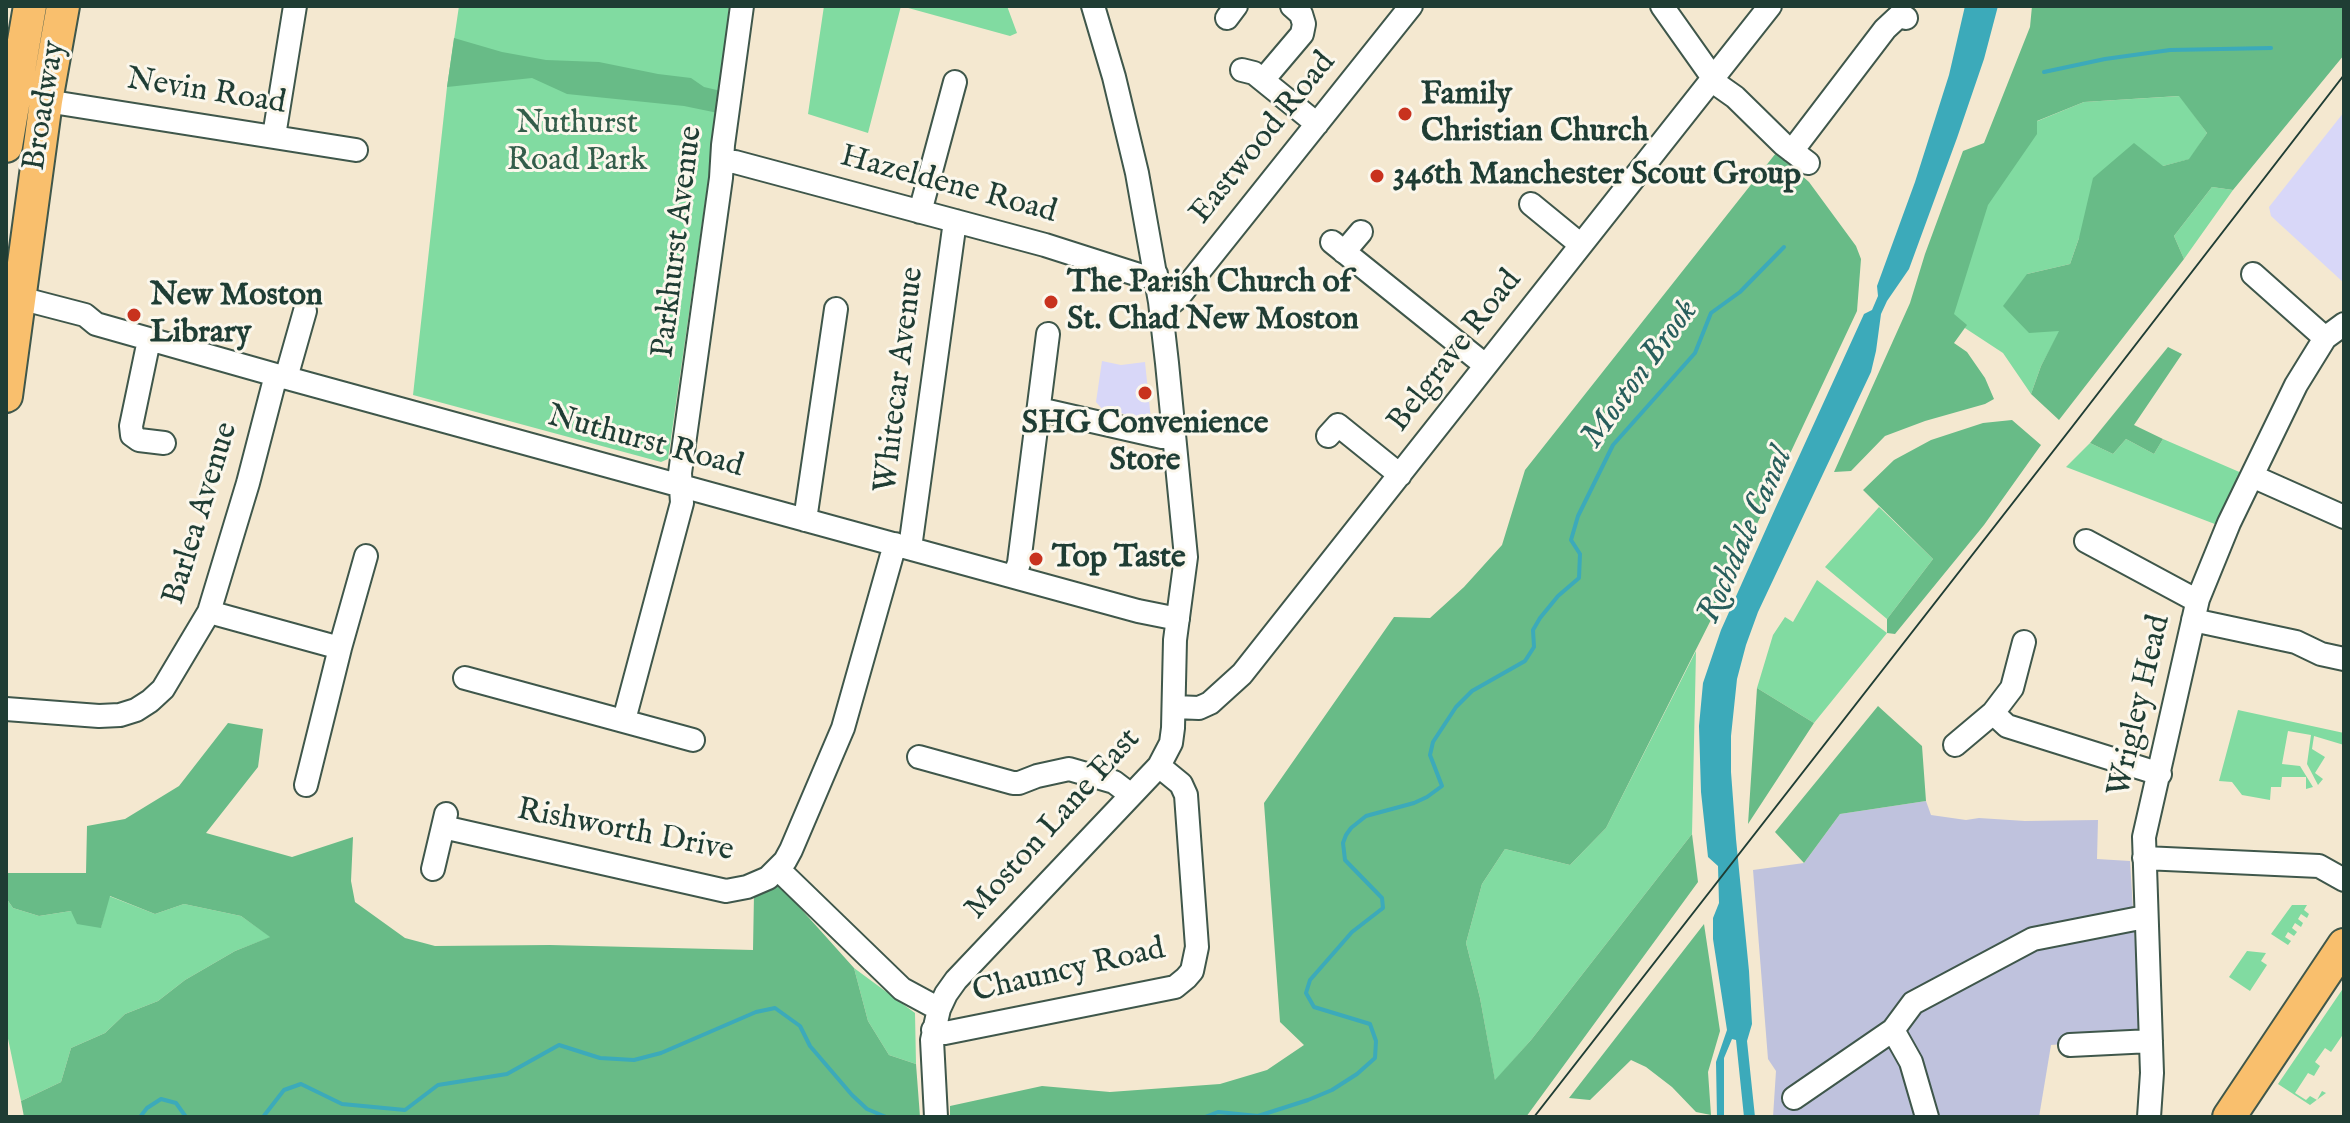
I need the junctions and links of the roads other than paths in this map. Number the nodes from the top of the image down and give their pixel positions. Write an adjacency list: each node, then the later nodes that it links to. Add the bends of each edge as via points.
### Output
1 (30, 6): 16 (highway, Broadway)
2 (63, 6): 13 (highway, Broadway)
3 (295, 6): 15 (street)
4 (742, 6): 18 (street, Parkhurst Avenue)
5 (1093, 6): 24 (street, Moston Lane East, via 1137,173)
6 (1292, 6): 14 (street, via 1301,14 1302,34 1252,75)
7 (1411, 6): 14 (street, Eastwood Road)
8 (1662, 6): 11 (street)
9 (1770, 6): 11 (street, Belgrave Road)
10 (1906, 18): 11 (street, via 1899,16 1885,29 1800,157)
11 (1714, 77): 23 (street, Belgrave Road)
12 (955, 82): 20 (street)
13 (46, 101): 15 (street, Nevin Road); 27 (highway, Broadway)
14 (1317, 124): 26 (street, Eastwood Road, via 1181,294 1174,301)
15 (274, 136): 17 (street, Nevin Road)
16 (6, 146)
17 (356, 150)
18 (723, 161): 20 (street, Hazeldene Road); 43 (street, Parkhurst Avenue)
19 (1531, 204): 23 (street)
20 (920, 212): 21 (street, Hazeldene Road)
21 (955, 221): 24 (street, Hazeldene Road, via 1142,276); 47 (street, Whitecar Avenue)
22 (1361, 232): 34 (street, via 1338,247)
23 (1581, 245): 34 (street, Belgrave Road)
24 (1156, 274): 26 (street, Moston Lane East)
25 (2253, 274): 32 (street)
26 (1160, 302): 38 (street, Moston Lane East)
27 (12, 303): 33 (street, Nuthurst Road, via 85,315 96,324); 36 (highway, Broadway)
28 (836, 309): 45 (street)
29 (305, 311): 35 (street, Barlea Avenue)
30 (2344, 324): 32 (street)
31 (1048, 334): 37 (street)
32 (2325, 338): 42 (street, Wrigley Head)
33 (149, 340): 35 (street, Nuthurst Road); 40 (street, via 132,435)
34 (1485, 365): 41 (street, Belgrave Road)
35 (281, 377): 43 (street, Nuthurst Road); 51 (street, Barlea Avenue)
36 (6, 396)
37 (1039, 409): 38 (street); 49 (street)
38 (1174, 436): 52 (street, Moston Lane East, via 1186,557)
39 (1328, 436): 41 (street, via 1338,425)
40 (164, 443)
41 (1400, 475): 57 (street, Belgrave Road, via 1232,685 1199,708)
42 (2252, 476): 44 (street); 50 (street, Wrigley Head)
43 (682, 486): 45 (street, Nuthurst Road); 60 (street, Parkhurst Avenue, via 682,503)
44 (2344, 517)
45 (805, 520): 47 (street, Nuthurst Road)
46 (2086, 541): 50 (street, via 2190,597)
47 (903, 546): 49 (street, Nuthurst Road); 70 (street, Rishworth Drive, via 843,728)
48 (366, 556): 54 (street)
49 (1014, 577): 52 (street, Nuthurst Road)
50 (2196, 610): 55 (street); 65 (street, Wrigley Head)
51 (209, 612): 54 (street); 58 (street, Barlea Avenue, via 163,689 136,710 99,716)
52 (1178, 619): 57 (street, Moston Lane East)
53 (2024, 642): 59 (street, via 2012,688)
54 (340, 648): 66 (street)
55 (2344, 659)
56 (465, 678): 60 (street)
57 (1174, 707): 64 (street, Moston Lane East, via 1171,743)
58 (6, 709)
59 (1993, 713): 62 (street); 65 (street, via 2007,726)
60 (624, 720): 61 (street)
61 (693, 740)
62 (1955, 745)
63 (918, 759): 67 (street, via 1013,783 1069,769 1114,782)
64 (1159, 766): 67 (street, Moston Lane East); 74 (street, Chauncy Road, via 1186,795 1197,947 1186,978 1175,987 945,1033)
65 (2160, 774): 68 (street, Wrigley Head)
66 (306, 785)
67 (1131, 795): 74 (street, Moston Lane East, via 956,980)
68 (2144, 858): 71 (street, via 2319,866); 72 (street, Wrigley Head)
69 (433, 869): 70 (street, Rishworth Drive, via 445,821 726,891 758,883)
70 (778, 869): 74 (street)
71 (2344, 880)
72 (2145, 917): 75 (street, via 2033,939 1913,1003); 76 (street, Wrigley Head)
73 (2344, 945): 79 (highway)
74 (936, 1020): 80 (street)
75 (1893, 1030): 78 (street); 81 (street, via 1911,1062)
76 (2151, 1041): 77 (street); 82 (street, Wrigley Head)
77 (2070, 1045)
78 (1794, 1098)
79 (2238, 1114)
80 (936, 1117)
81 (1927, 1117)
82 (2149, 1117)

